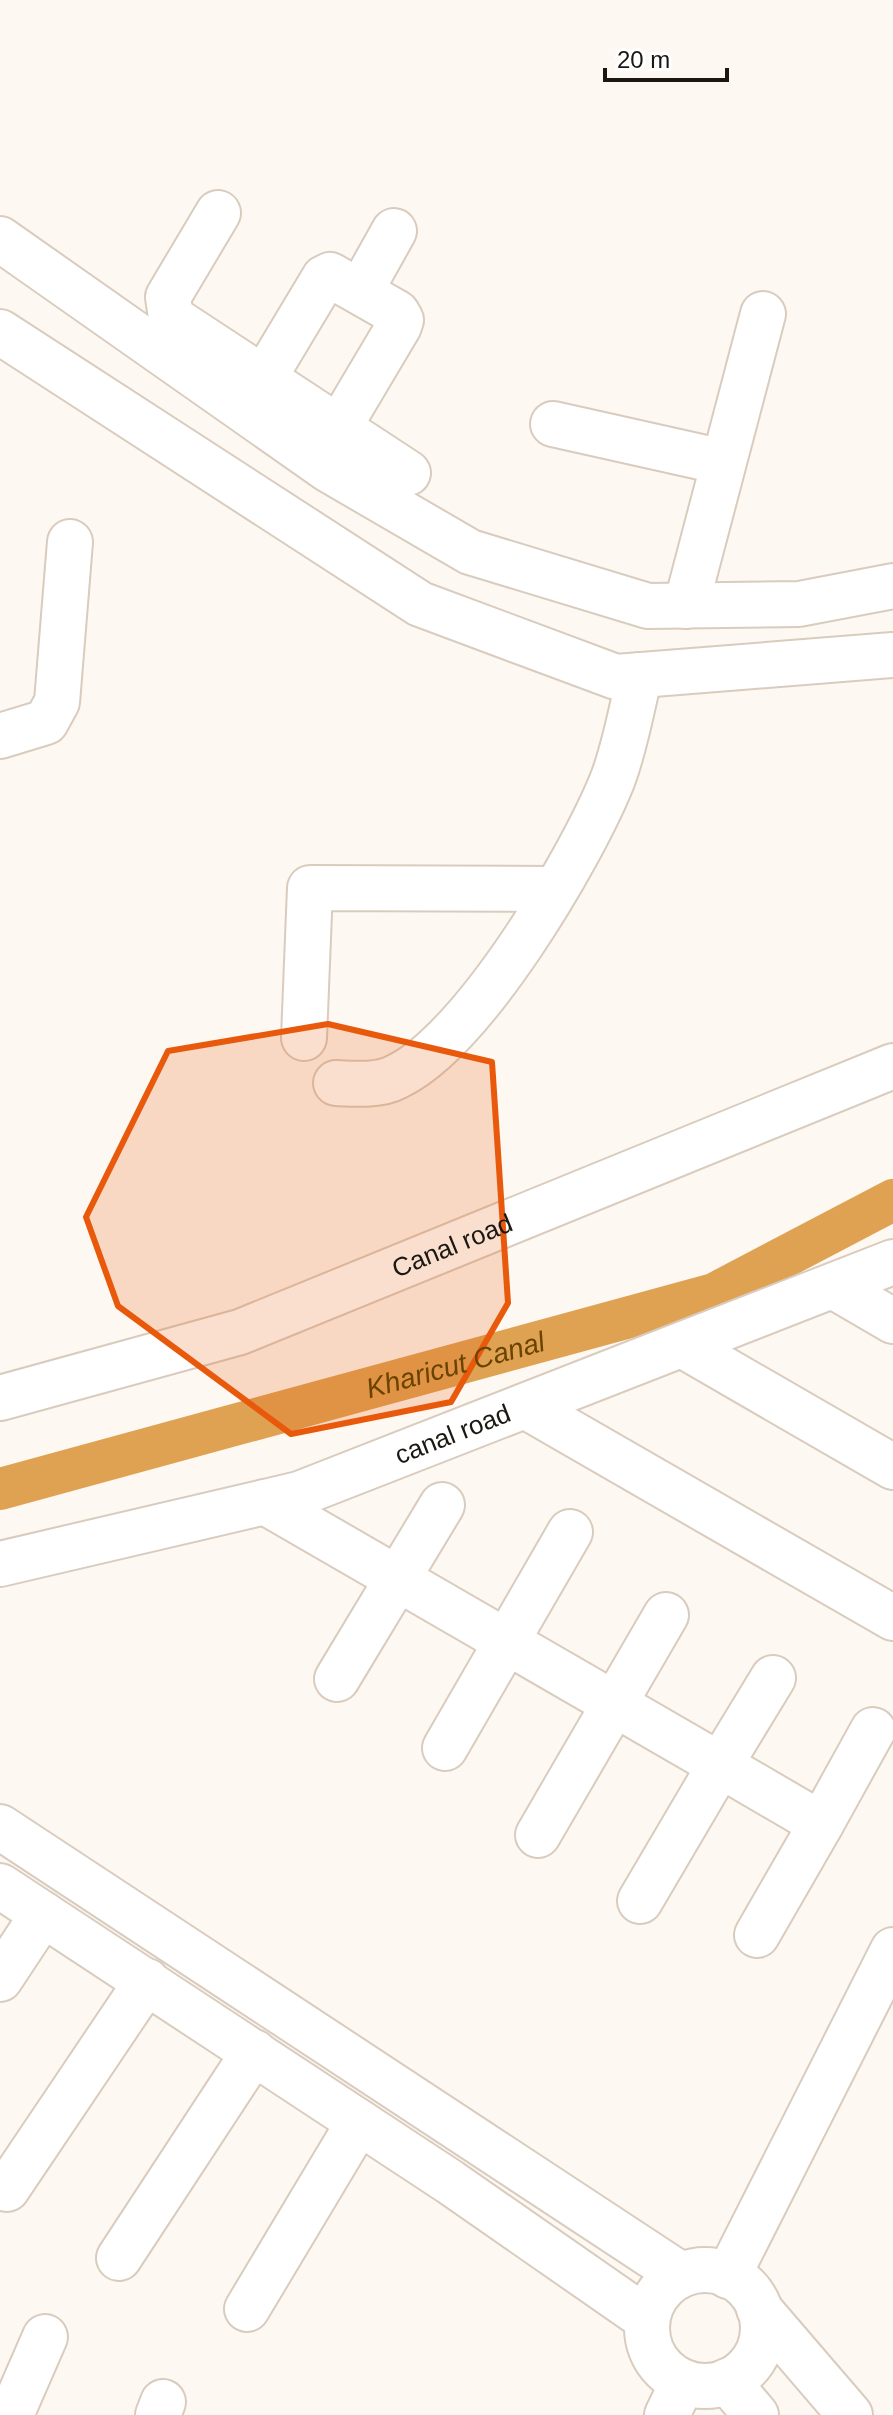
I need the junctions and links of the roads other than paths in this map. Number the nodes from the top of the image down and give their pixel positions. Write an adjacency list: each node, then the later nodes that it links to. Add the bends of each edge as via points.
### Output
1 (218, 213): 7 (street, via 168,297 170,311)
2 (394, 231): 4 (street)
3 (0, 239): 7 (street)
4 (361, 290): 7 (street, via 335,276 324,278); 9 (street, via 401,320)
5 (763, 314): 10 (street)
6 (0, 332): 16 (street, via 420,604 616,677)
7 (279, 403): 9 (street); 14 (street, via 329,470 470,552 648,606)
8 (553, 424): 10 (street)
9 (339, 427): 11 (street)
10 (723, 462): 14 (street)
11 (408, 473)
12 (70, 542): 17 (street, via 57,702 46,722)
13 (893, 586): 14 (street, via 799,604)
14 (686, 606)
15 (893, 655): 16 (street)
16 (640, 675): 18 (street, via 613,779)
17 (0, 736)
18 (556, 889): 19 (street, via 310,888); 21 (street, via 484,997 417,1066 392,1079)
19 (304, 1038)
20 (893, 1066): 26 (street, Canal road, via 240,1332)
21 (336, 1083)
22 (893, 1262): 23 (street, canal road)
23 (833, 1286): 24 (street); 25 (street, canal road)
24 (893, 1321)
25 (682, 1345): 27 (street, canal road); 28 (street)
26 (0, 1398)
27 (525, 1406): 29 (street, canal road, via 299,1494); 35 (street)
28 (893, 1467)
29 (265, 1502): 32 (street, canal road); 33 (street)
30 (442, 1505): 33 (street)
31 (570, 1532): 36 (street)
32 (0, 1564)
33 (399, 1579): 36 (street); 38 (street)
34 (666, 1615): 39 (street)
35 (893, 1618)
36 (507, 1642): 39 (street); 41 (street)
37 (773, 1678): 42 (street)
38 (337, 1679)
39 (616, 1704): 42 (street); 45 (street)
40 (873, 1730): 43 (street)
41 (445, 1748)
42 (720, 1765): 43 (street); 47 (street)
43 (821, 1824): 49 (street)
44 (0, 1827): 57 (street)
45 (538, 1835)
46 (0, 1886): 48 (street)
47 (640, 1901)
48 (43, 1914): 51 (street); 52 (street)
49 (757, 1935)
50 (893, 1950): 58 (street)
51 (0, 1979)
52 (147, 1981): 53 (street); 55 (street)
53 (254, 2052): 54 (street); 56 (street)
54 (359, 2122): 59 (street); 61 (street)
55 (7, 2189)
56 (119, 2258)
57 (681, 2275): 58 (street, via 700,2270); 61 (street, via 665,2285)
58 (728, 2276): 60 (street, via 750,2292)
59 (247, 2309)
60 (759, 2309): 63 (street, via 760,2346 752,2363); 67 (street)
61 (647, 2319): 64 (street, via 647,2339 667,2372)
62 (45, 2337): 65 (street)
63 (727, 2381): 64 (street); 66 (street)
64 (675, 2399)
65 (11, 2415)
66 (756, 2415)
67 (850, 2415)

